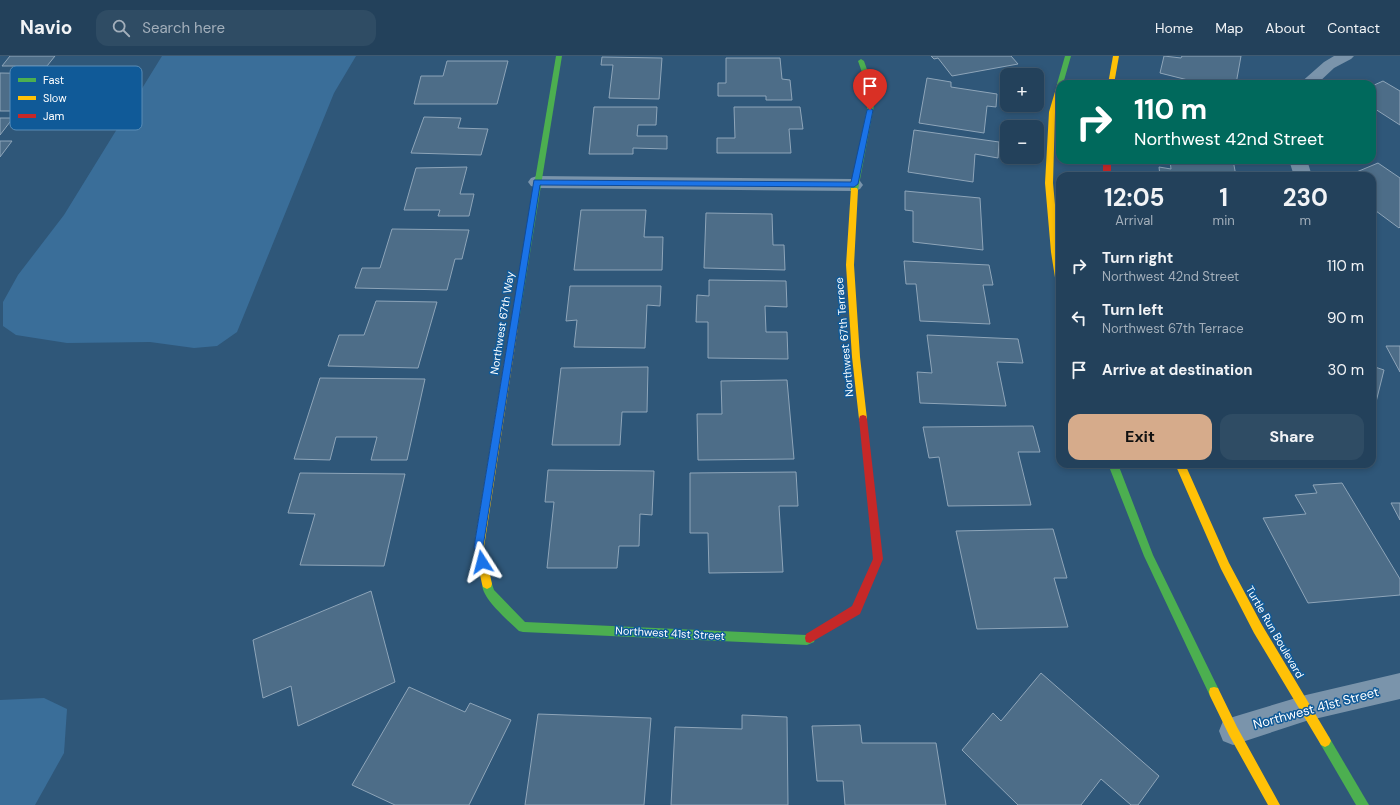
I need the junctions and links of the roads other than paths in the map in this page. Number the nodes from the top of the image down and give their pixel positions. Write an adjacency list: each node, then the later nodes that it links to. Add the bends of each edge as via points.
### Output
1 (559, 56): 10 (street, Northwest 67th Way)
2 (1068, 56): 6 (street)
3 (1116, 56): 7 (street)
4 (1346, 56): 8 (street, via 1329,65)
5 (861, 61): 11 (street, Northwest 67th Terrace, via 873,95)
6 (1061, 80)
7 (1112, 80)
8 (1312, 80)
9 (1056, 98): 12 (street, via 1052,112 1049,183)
10 (537, 182): 11 (street); 15 (street, Northwest 67th Way, via 478,547)
11 (854, 184): 16 (street, Northwest 67th Terrace, via 850,272 856,357 878,559)
12 (1056, 258)
13 (1115, 468): 19 (street, via 1149,556)
14 (1182, 468): 18 (street, Turtle Run Boulevard, via 1224,566 1258,629)
15 (489, 593): 16 (street, Northwest 41st Street, via 523,627 807,640)
16 (856, 610)
17 (1400, 686): 18 (street, Northwest 41st Street)
18 (1306, 708): 19 (street, Northwest 41st Street); 21 (street, Turtle Run Boulevard)
19 (1233, 731): 20 (street)
20 (1274, 805)
21 (1364, 805)

